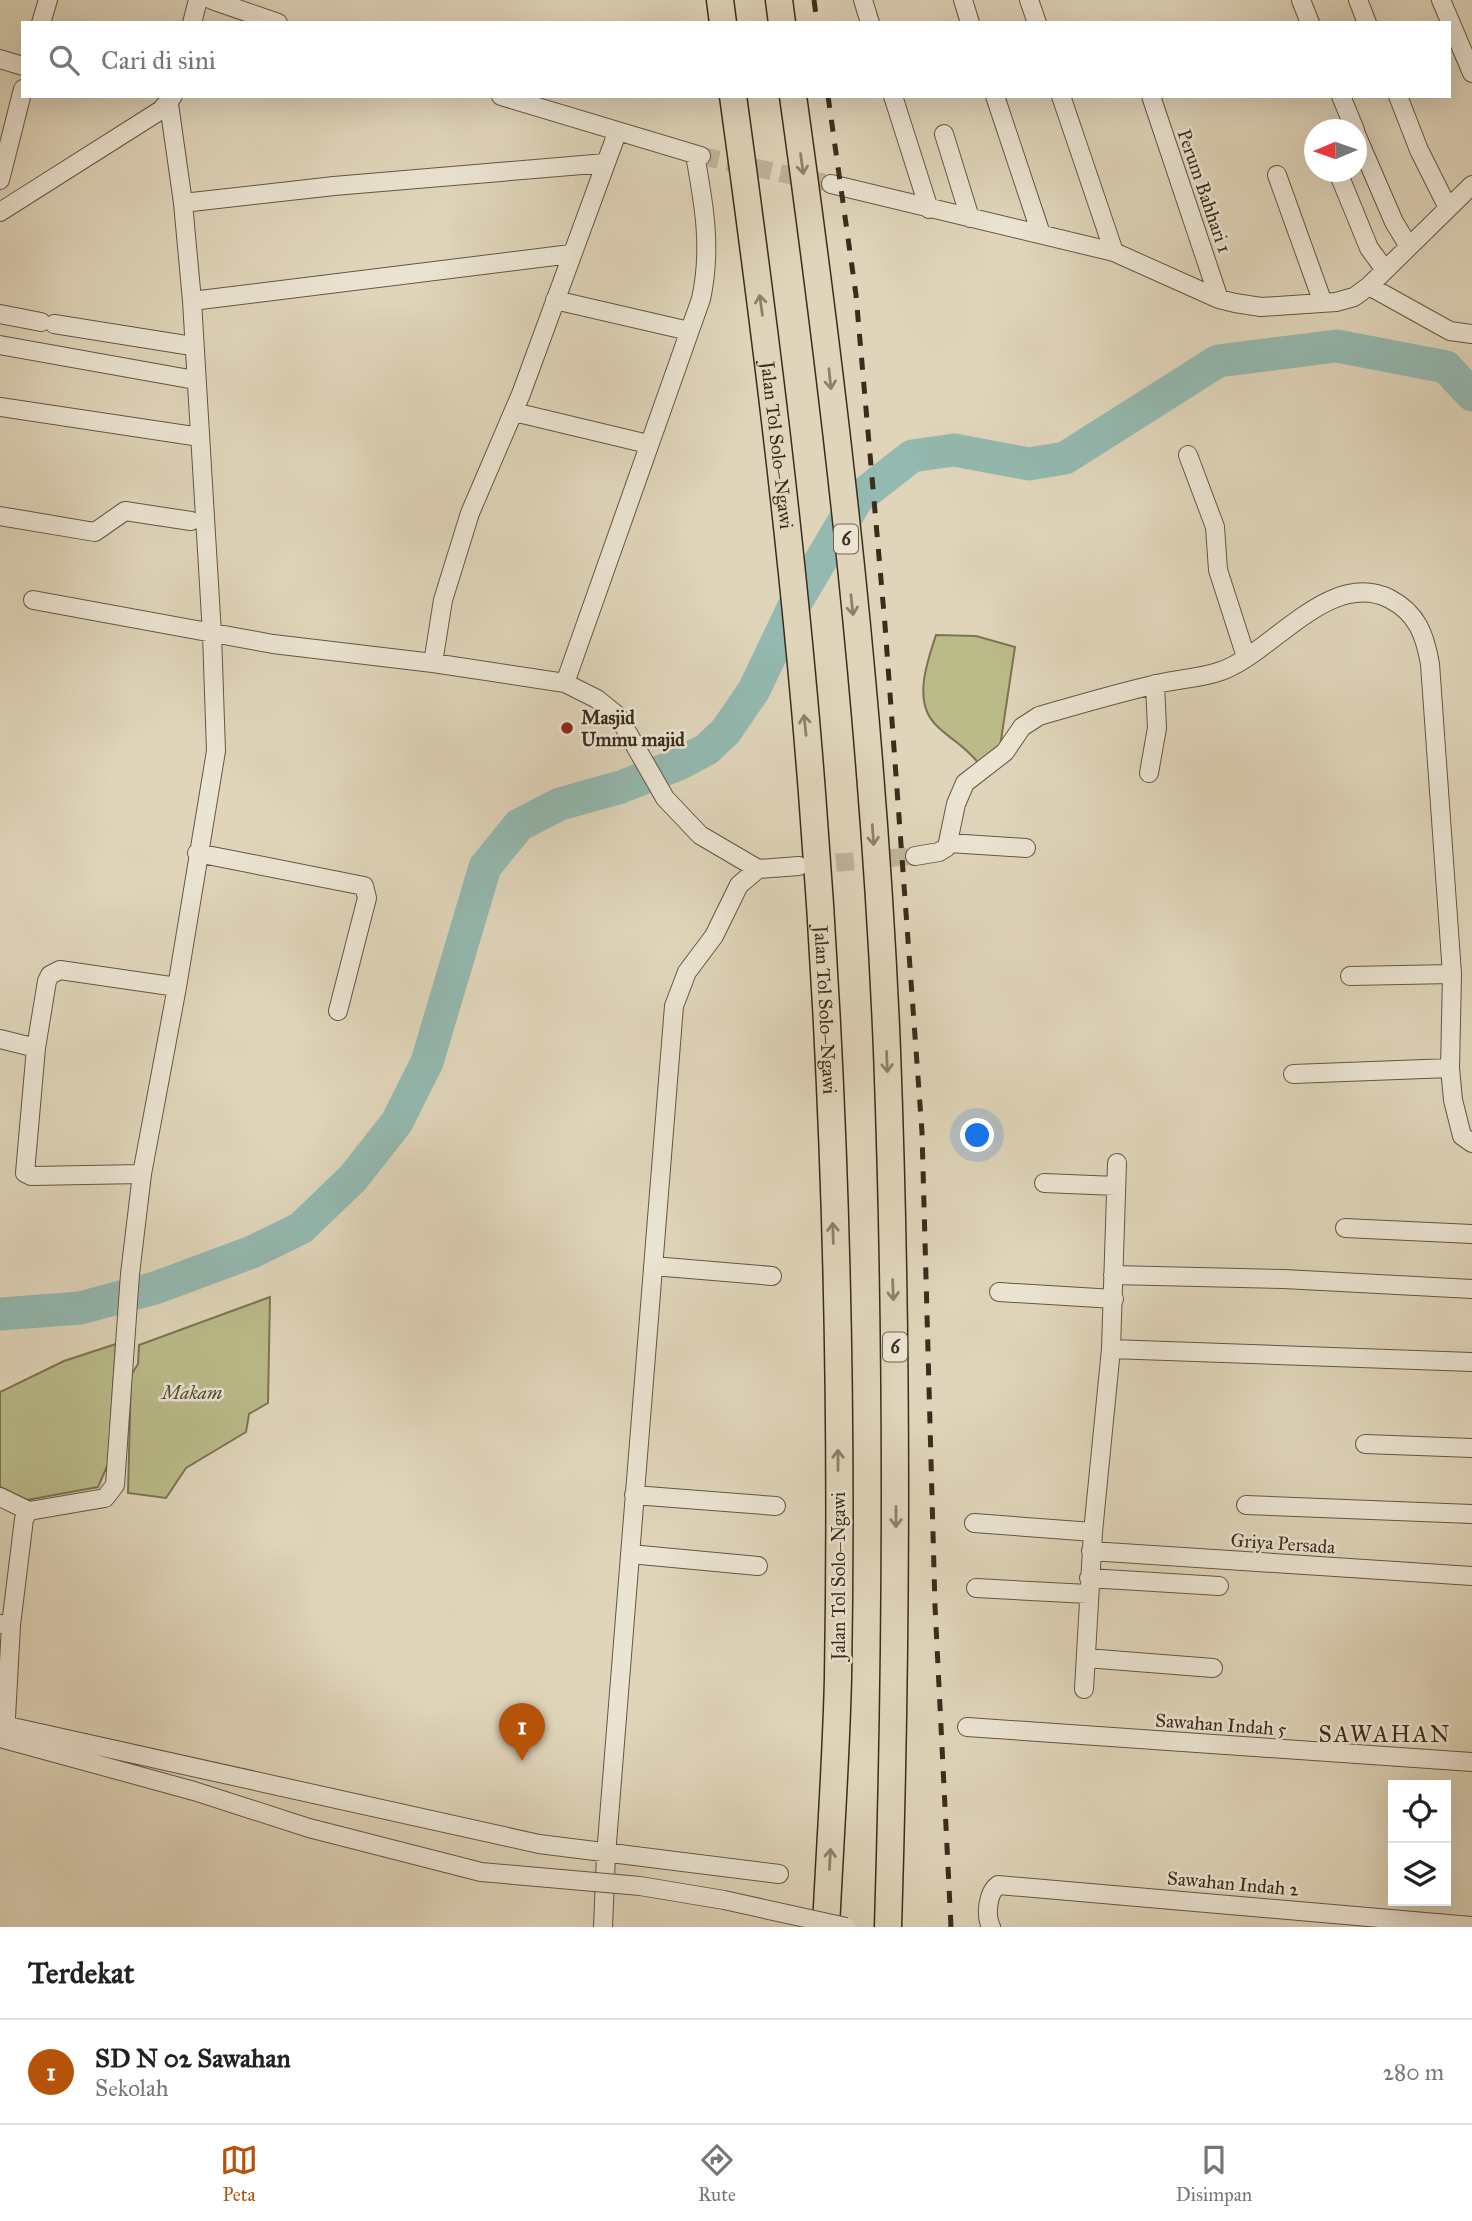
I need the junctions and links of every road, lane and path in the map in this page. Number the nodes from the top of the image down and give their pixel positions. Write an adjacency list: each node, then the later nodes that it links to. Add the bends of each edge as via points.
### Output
1 (48, 0): 12 (street)
2 (198, 0): 13 (street)
3 (212, 0): 14 (street)
4 (720, 0): 15 (highway)
5 (779, 0): 16 (highway)
6 (863, 0): 17 (street)
7 (963, 0): 18 (street)
8 (1029, 0): 19 (street)
9 (1301, 0): 20 (street)
10 (1358, 0): 21 (street)
11 (1441, 0): 22 (street)
12 (42, 21)
13 (193, 21)
14 (272, 21)
15 (723, 21)
16 (782, 21)
17 (869, 21)
18 (969, 21)
19 (1036, 21)
20 (1309, 21)
21 (1366, 21)
22 (1450, 21)
23 (1451, 24): 26 (street)
24 (0, 59): 25 (street)
25 (21, 65)
26 (1472, 73)
27 (21, 97): 44 (street)
28 (507, 98): 39 (street)
29 (733, 98): 140 (highway, Jalan Tol Solo–Ngawi, one-way to 29, via 838,1681 838,1398 828,1069 812,793 771,373)
30 (793, 98): 142 (highway, 6, one-way to 142, via 823,311 869,767 887,1048 896,1384 896,1660)
31 (894, 98): 50 (street)
32 (996, 98): 53 (street)
33 (1062, 98): 55 (street)
34 (1152, 98): 59 (street, Perum Bahhari 1)
35 (1342, 98): 38 (street)
36 (1399, 98): 49 (street)
37 (171, 100): 48 (street); 51 (street)
38 (1350, 119)
39 (617, 133): 42 (street); 64 (street, via 698,156 708,237 707,270)
40 (944, 134): 52 (street)
41 (1367, 160): 54 (street)
42 (606, 163): 48 (street); 56 (street)
43 (1277, 175): 62 (street)
44 (0, 180)
45 (1342, 182): 57 (street, via 1370,248)
46 (831, 184): 50 (street)
47 (1472, 185): 49 (street)
48 (183, 203): 61 (street)
49 (1448, 208): 54 (street)
50 (929, 209): 52 (street)
51 (0, 212)
52 (970, 218): 53 (street)
53 (1041, 234): 55 (street)
54 (1408, 245): 57 (street)
55 (1114, 252): 59 (street)
56 (572, 254): 60 (street); 61 (street)
57 (1385, 270): 58 (street)
58 (1369, 286): 62 (street, via 1343,301); 65 (street, via 1450,331)
59 (1219, 299): 62 (street, via 1261,307)
60 (555, 300): 64 (street); 70 (street)
61 (192, 301): 67 (street)
62 (1322, 303)
63 (0, 314): 67 (street)
64 (689, 331): 72 (street)
65 (1472, 334)
66 (0, 345): 68 (street)
67 (192, 346): 68 (street)
68 (195, 380): 71 (street)
69 (0, 407): 71 (street)
70 (514, 412): 72 (street); 79 (street, via 457,551)
71 (200, 437): 77 (street)
72 (648, 444): 80 (street)
73 (1188, 455): 78 (street, via 1215,527 1218,570)
74 (0, 516): 75 (street, via 95,532 125,511)
75 (191, 521)
76 (33, 600): 77 (street)
77 (212, 634): 79 (street); 85 (street, via 216,751)
78 (1246, 657): 81 (street, via 1219,672); 89 (street, via 1344,595 1386,597 1412,615 1426,636)
79 (433, 663): 80 (street)
80 (565, 682): 88 (street, via 618,716 665,798 700,835)
81 (1155, 684): 82 (street, via 1157,729); 83 (street, via 1039,716 1022,727 1005,752 965,783)
82 (1149, 773)
83 (948, 843): 84 (street); 86 (street, via 939,852)
84 (1026, 848)
85 (197, 853): 91 (street); 92 (street, via 365,886 367,898)
86 (915, 856)
87 (799, 866): 88 (street)
88 (758, 869): 104 (street, via 739,885 714,936 687,972 674,1006)
89 (1452, 974): 90 (street); 95 (street)
90 (1350, 976)
91 (177, 987): 94 (street, via 54,972 47,981); 99 (street)
92 (338, 1011)
93 (0, 1039): 94 (street)
94 (36, 1048): 99 (street, via 25,1173)
95 (1450, 1068): 96 (street); 97 (street, via 1458,1127)
96 (1293, 1074)
97 (1472, 1143)
98 (1117, 1163): 101 (street)
99 (142, 1174): 118 (street, via 113,1489 105,1498)
100 (1044, 1183): 101 (street)
101 (1116, 1186): 105 (street)
102 (1345, 1228): 103 (street)
103 (1472, 1234)
104 (653, 1266): 106 (street); 114 (street)
105 (1113, 1275): 107 (street); 109 (street)
106 (772, 1276)
107 (1472, 1289)
108 (999, 1292): 109 (street)
109 (1114, 1299): 110 (street)
110 (1111, 1349): 111 (street); 121 (street)
111 (1472, 1362)
112 (1365, 1444): 113 (street)
113 (1472, 1448)
114 (634, 1496): 117 (street); 123 (street)
115 (0, 1497): 118 (street)
116 (1246, 1505): 119 (street)
117 (776, 1506)
118 (29, 1511): 129 (street)
119 (1472, 1514)
120 (974, 1523): 121 (street)
121 (1093, 1532): 122 (street)
122 (1091, 1551): 125 (street, Griya Persada); 126 (street)
123 (630, 1554): 124 (street); 136 (street)
124 (758, 1566)
125 (1472, 1576)
126 (1089, 1586): 127 (street); 128 (street); 130 (street)
127 (1219, 1586)
128 (976, 1588)
129 (6, 1625): 134 (street)
130 (1086, 1658): 131 (street); 132 (street)
131 (1213, 1668)
132 (1084, 1689)
133 (967, 1727): 135 (street, Sawahan Indah 5)
134 (4, 1736): 136 (street); 141 (street, bridge, via 309,1828 481,1872 652,1888)
135 (1472, 1762)
136 (606, 1855): 137 (street); 139 (street)
137 (779, 1874)
138 (1472, 1926): 143 (street, Sawahan Indah 2, via 1002,1885 992,1890 987,1916)
139 (603, 1927)
140 (827, 1927)
141 (846, 1927)
142 (888, 1927)
143 (991, 1927)

